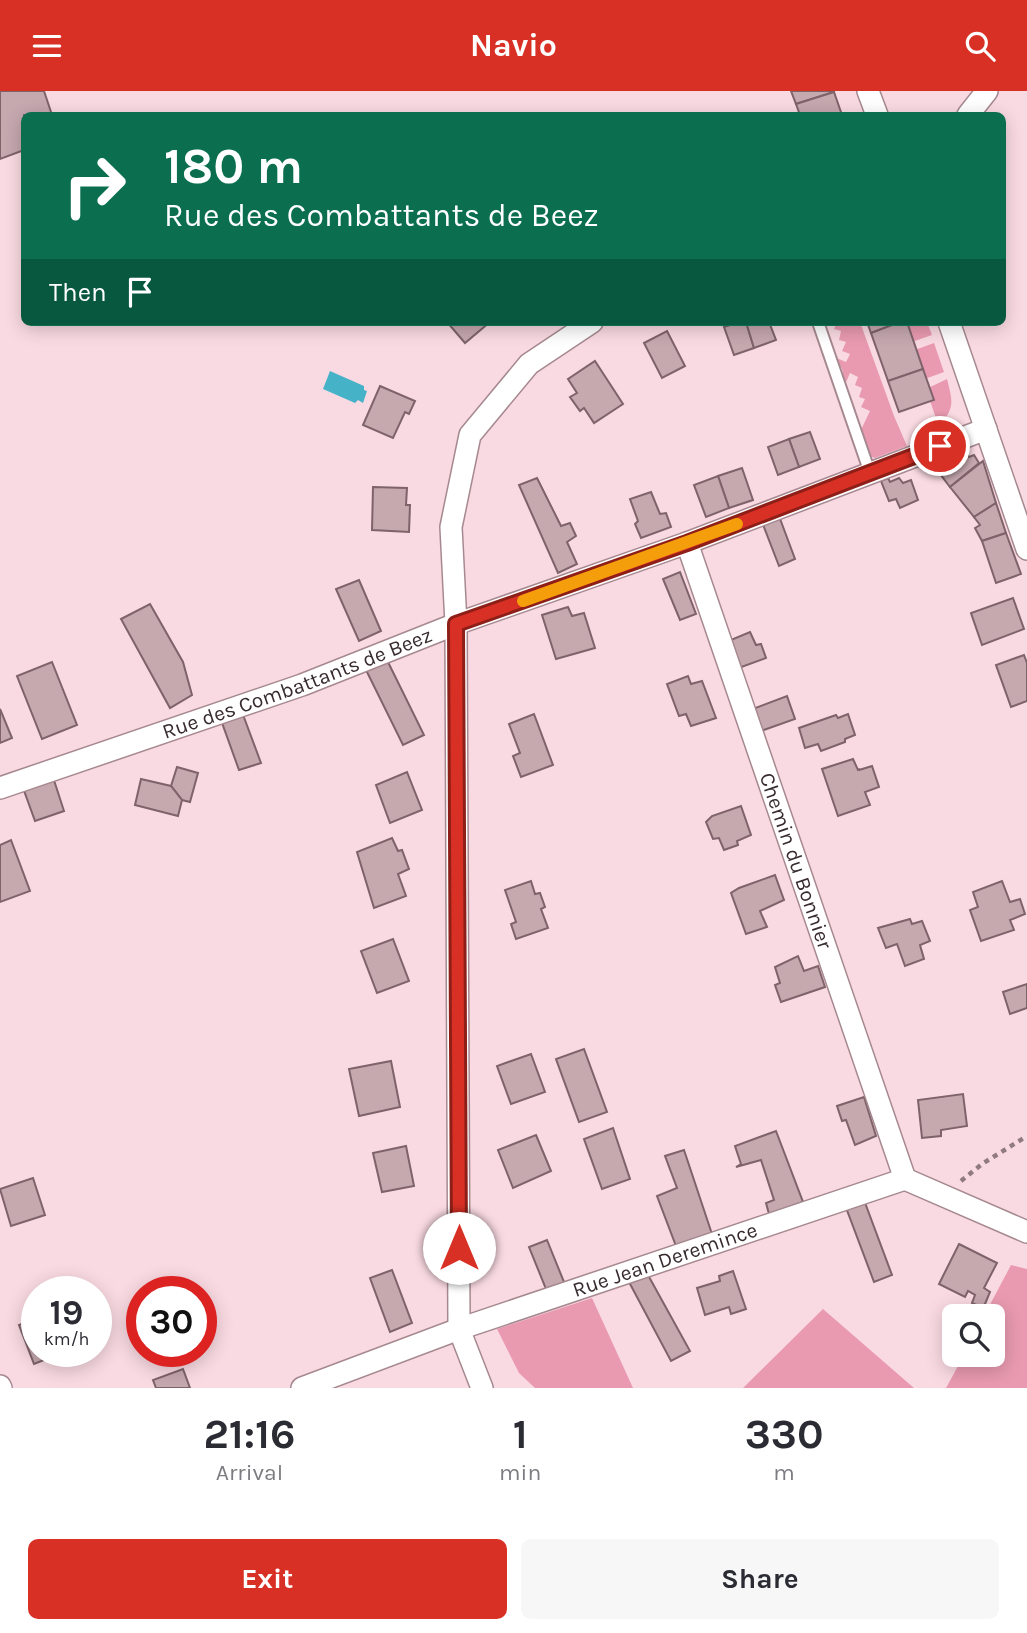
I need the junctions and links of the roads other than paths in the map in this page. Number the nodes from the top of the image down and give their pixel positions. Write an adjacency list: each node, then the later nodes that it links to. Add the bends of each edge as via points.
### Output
1 (869, 91): 3 (street)
2 (987, 91): 4 (street)
3 (876, 112)
4 (970, 112)
5 (586, 326): 12 (street, via 529,364 470,435 451,527)
6 (819, 326): 9 (lane)
7 (950, 326): 8 (street)
8 (986, 429): 9 (street, Rue des Combattants de Beez); 11 (street)
9 (870, 473): 10 (street, Rue des Combattants de Beez)
10 (687, 543): 12 (street, Rue des Combattants de Beez); 14 (street, Chemin du Bonnier)
11 (1027, 549)
12 (456, 624): 13 (street, Rue des Combattants de Beez, via 302,685); 16 (street)
13 (0, 788)
14 (905, 1179): 15 (street); 16 (street, Rue Jean Deremince)
15 (1027, 1232)
16 (459, 1329): 17 (street, Rue Jean Deremince); 18 (street)
17 (302, 1388)
18 (482, 1388)

